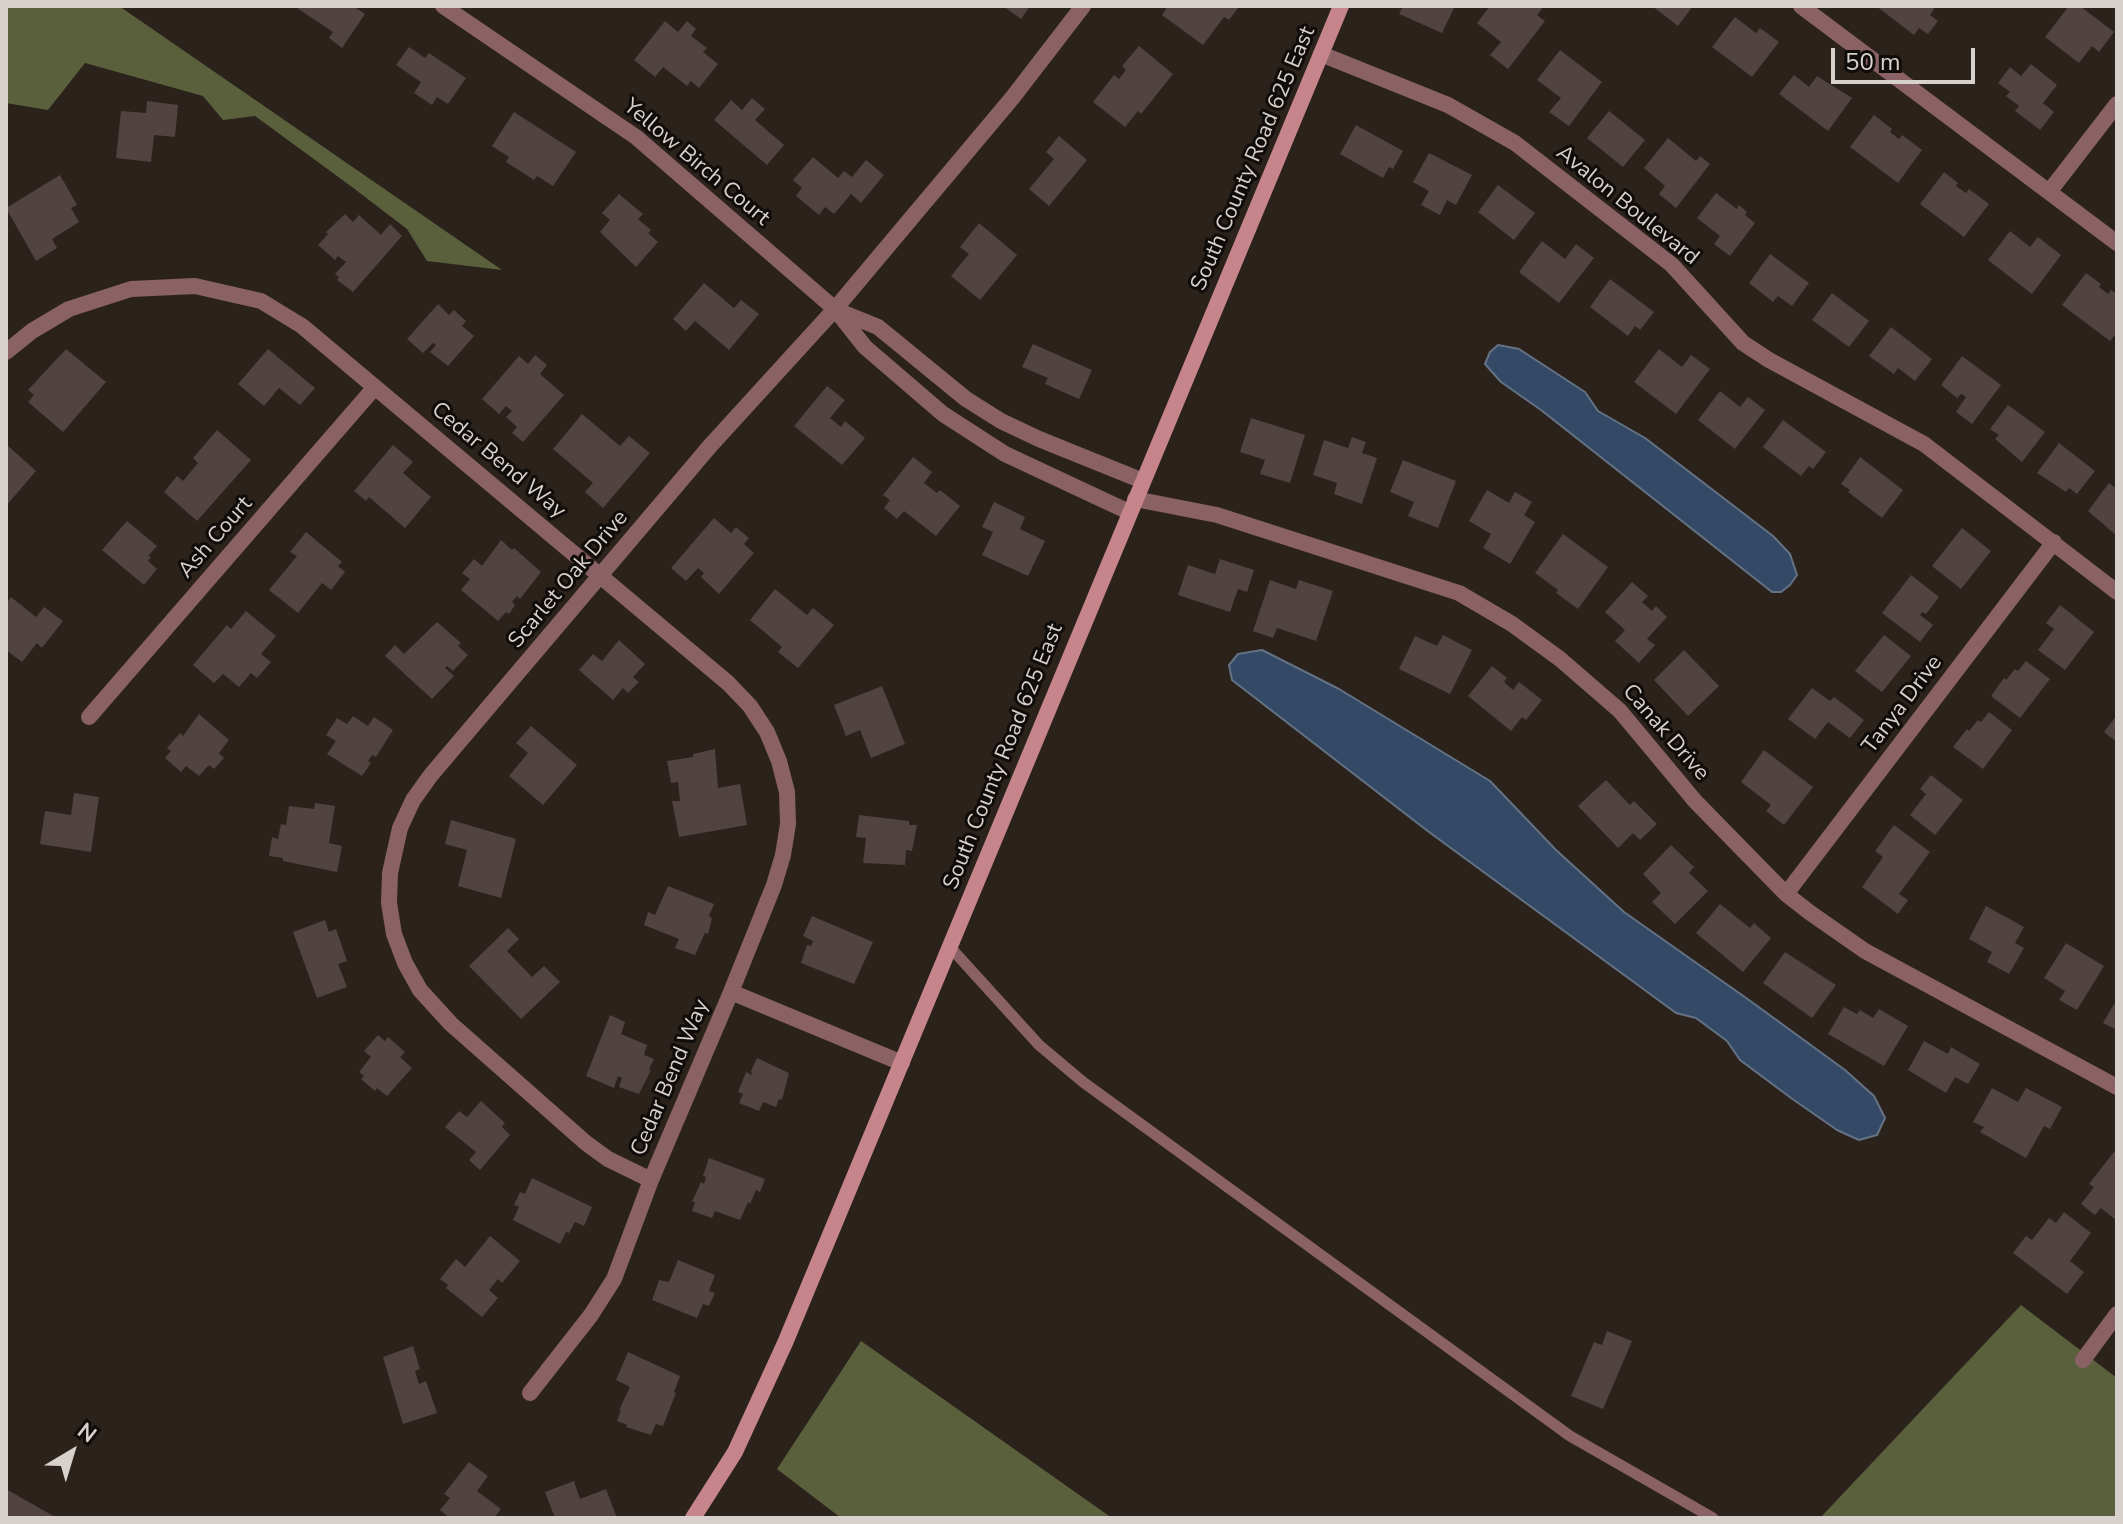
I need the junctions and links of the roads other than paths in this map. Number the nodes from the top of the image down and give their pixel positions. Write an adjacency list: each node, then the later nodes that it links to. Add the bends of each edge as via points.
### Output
1 (443, 6): 9 (street, Yellow Birch Court, via 636,137)
2 (1083, 6): 9 (street, Scarlet Oak Drive)
3 (1341, 6): 5 (street, South County Road 625 East)
4 (1813, 9): 7 (street)
5 (1321, 54): 12 (street, South County Road 625 East); 14 (street, Avalon Boulevard, via 1448,105 1515,143 1672,265 1743,343 1908,433)
6 (2117, 104): 7 (street)
7 (2049, 192): 8 (street)
8 (2117, 243)
9 (835, 309): 12 (street, Yellow Birch Court, via 878,327 1001,421); 13 (street, Yellow Birch Court, via 865,347 943,414 1005,454); 15 (street, Scarlet Oak Drive)
10 (6, 352): 11 (street, Cedar Bend Way, via 50,319 89,301 152,287 208,287 283,312)
11 (375, 387): 15 (street, Cedar Bend Way); 17 (street, Ash Court)
12 (1143, 481): 13 (street, South County Road 625 East)
13 (1132, 505): 18 (street, Canak Drive, via 1217,515 1459,593 1512,624 1620,711 1695,801); 19 (street, South County Road 625 East)
14 (2054, 542): 16 (street, Avalon Boulevard); 18 (street, Tanya Drive)
15 (601, 576): 20 (street, Cedar Bend Way, via 728,683 750,706 779,761 787,792 783,855); 23 (street, Scarlet Oak Drive, via 413,800 395,842 389,903 405,963 439,1014 586,1143)
16 (2117, 592)
17 (89, 717)
18 (1786, 894): 22 (street, Canak Drive, via 1865,951)
19 (950, 947): 21 (street, South County Road 625 East); 28 (lane, via 1039,1045 1083,1082 1570,1436)
20 (731, 992): 21 (street, Cedar Bend Way); 23 (street, Cedar Bend Way)
21 (902, 1063): 27 (street, South County Road 625 East, via 779,1357 735,1452)
22 (2117, 1087)
23 (651, 1180): 26 (street, Cedar Bend Way, via 614,1279)
24 (2117, 1314): 25 (street)
25 (2083, 1360)
26 (530, 1393)
27 (693, 1518)
28 (1713, 1518)

